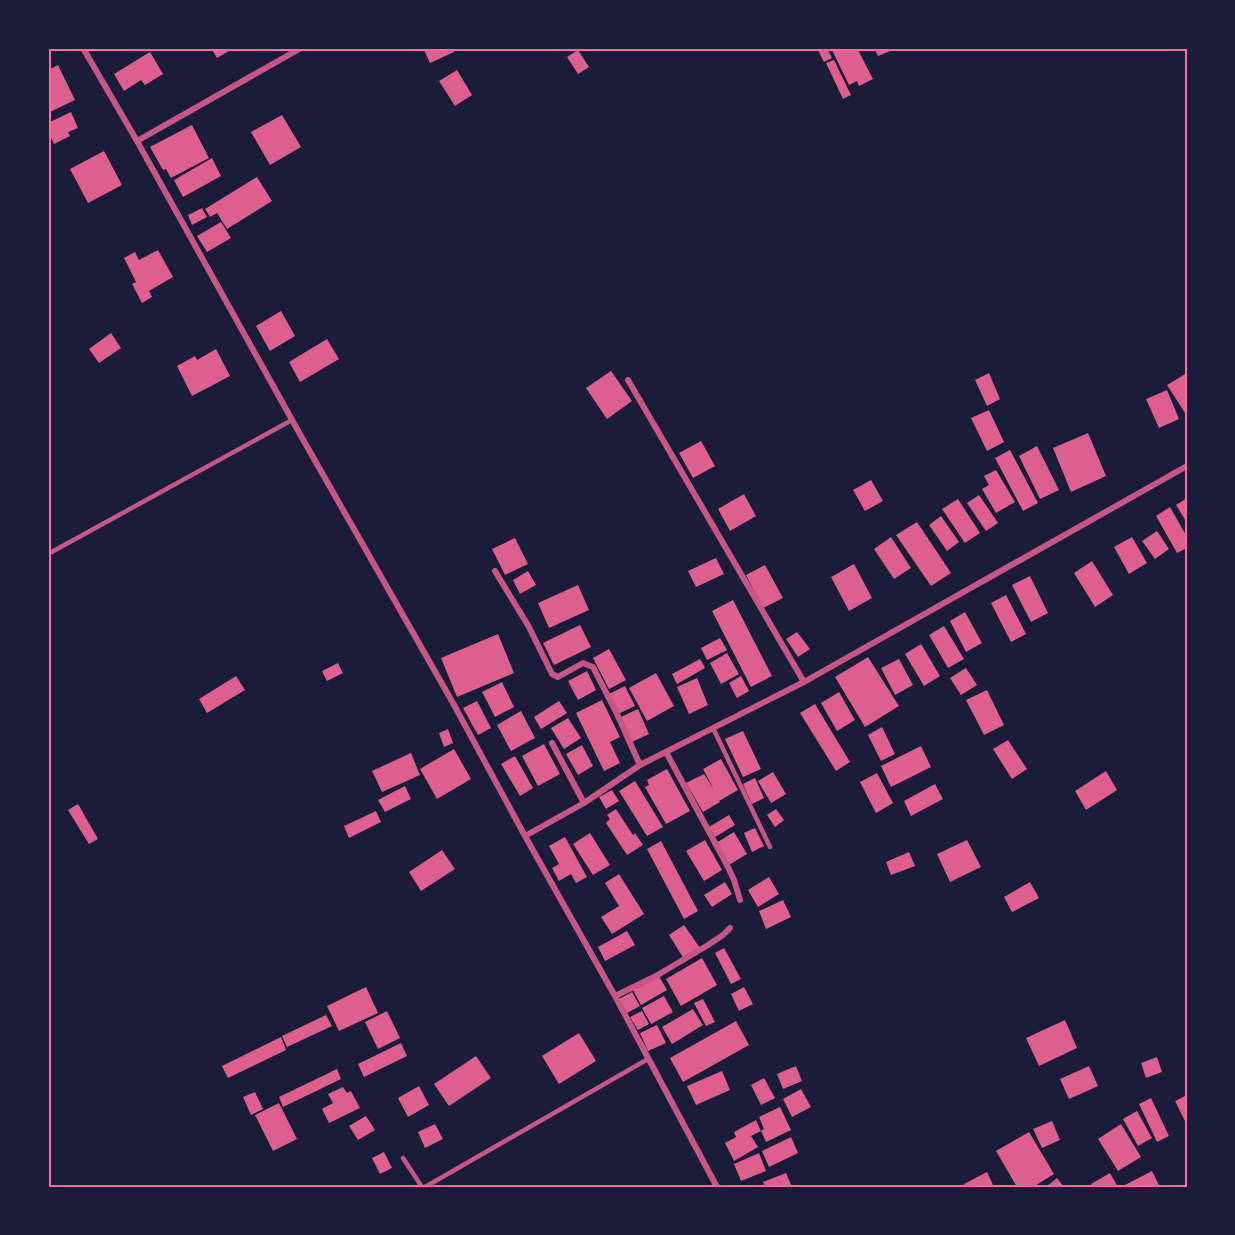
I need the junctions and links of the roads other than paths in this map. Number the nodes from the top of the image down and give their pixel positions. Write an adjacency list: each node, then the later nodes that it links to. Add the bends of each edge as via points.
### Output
1 (83, 48): 3 (street)
2 (301, 48): 3 (street)
3 (137, 141): 5 (street)
4 (628, 380): 9 (street)
5 (292, 420): 7 (lane); 15 (street)
6 (1187, 466): 9 (street)
7 (48, 554)
8 (495, 571): 13 (street, via 552,674 558,677 583,663 593,667)
9 (804, 682): 10 (street)
10 (713, 728): 12 (street); 16 (lane)
11 (552, 743): 14 (street)
12 (666, 752): 13 (street); 17 (street, via 727,865)
13 (640, 765): 14 (street)
14 (584, 803): 15 (street)
15 (525, 836): 19 (street)
16 (770, 847)
17 (740, 900)
18 (730, 928): 19 (street, via 656,976)
19 (615, 996): 20 (street)
20 (648, 1059): 22 (lane); 23 (street)
21 (403, 1158): 22 (lane)
22 (423, 1187)
23 (717, 1187)

